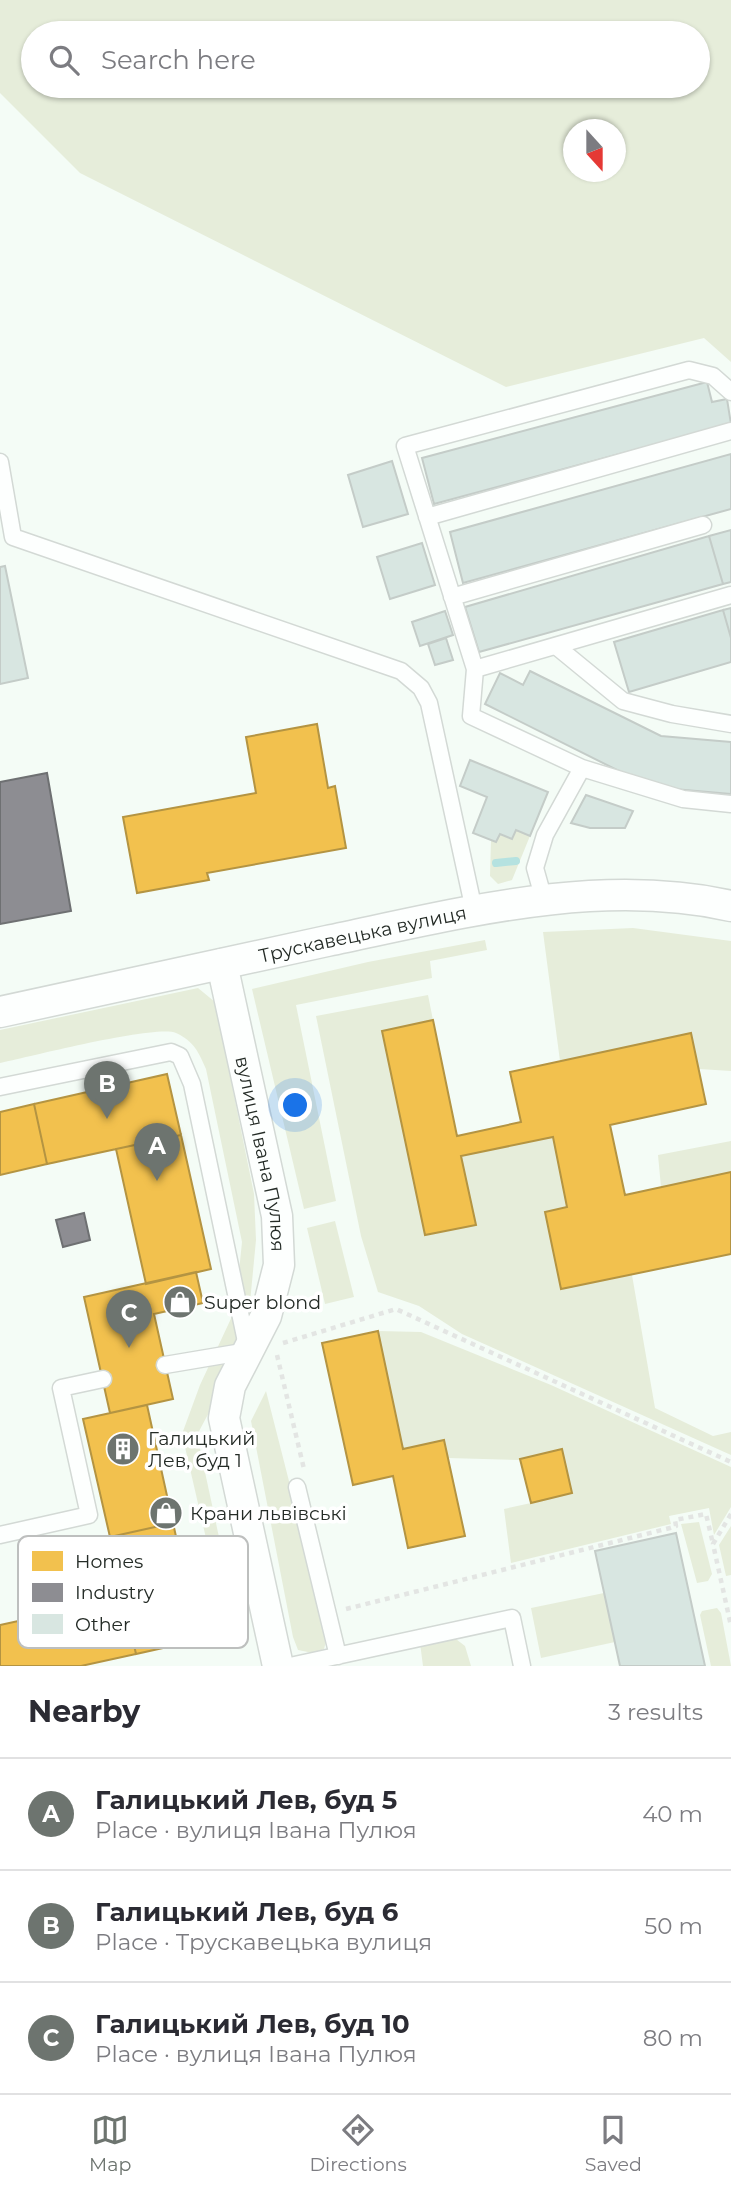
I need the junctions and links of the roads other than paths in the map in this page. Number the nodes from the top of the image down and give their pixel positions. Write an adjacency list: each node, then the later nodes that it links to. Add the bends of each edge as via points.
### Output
1 (731, 392): 4 (lane, via 713,376 689,370 405,446)
2 (731, 431): 4 (lane)
3 (0, 462): 15 (lane, via 13,537 401,671 415,681 429,703)
4 (428, 517): 7 (lane)
5 (703, 524): 7 (lane)
6 (731, 595): 8 (lane)
7 (453, 597): 9 (lane)
8 (556, 646): 9 (lane); 10 (lane, via 624,701)
9 (475, 669): 11 (lane, via 471,716)
10 (731, 724)
11 (582, 768): 12 (lane, via 683,799); 13 (lane, via 545,835 535,868)
12 (731, 804)
13 (544, 900): 14 (street, Трускавецька вулиця, via 639,896); 15 (street, Трускавецька вулиця)
14 (731, 906)
15 (474, 910): 16 (street, Трускавецька вулиця)
16 (222, 964): 17 (street, Трускавецька вулиця); 19 (street, вулиця Івана Пулюя, via 276,1216 279,1265)
17 (0, 1012)
18 (0, 1087): 19 (lane, via 172,1052 180,1056 192,1084)
19 (261, 1348): 20 (lane); 25 (street, вулиця Івана Пулюя, via 230,1386 224,1418)
20 (165, 1365)
21 (103, 1379): 23 (lane, via 61,1388 89,1515)
22 (297, 1487): 24 (lane)
23 (0, 1535)
24 (338, 1656): 26 (lane); 27 (lane, via 512,1618)
25 (278, 1666)
26 (290, 1666)
27 (522, 1666)

